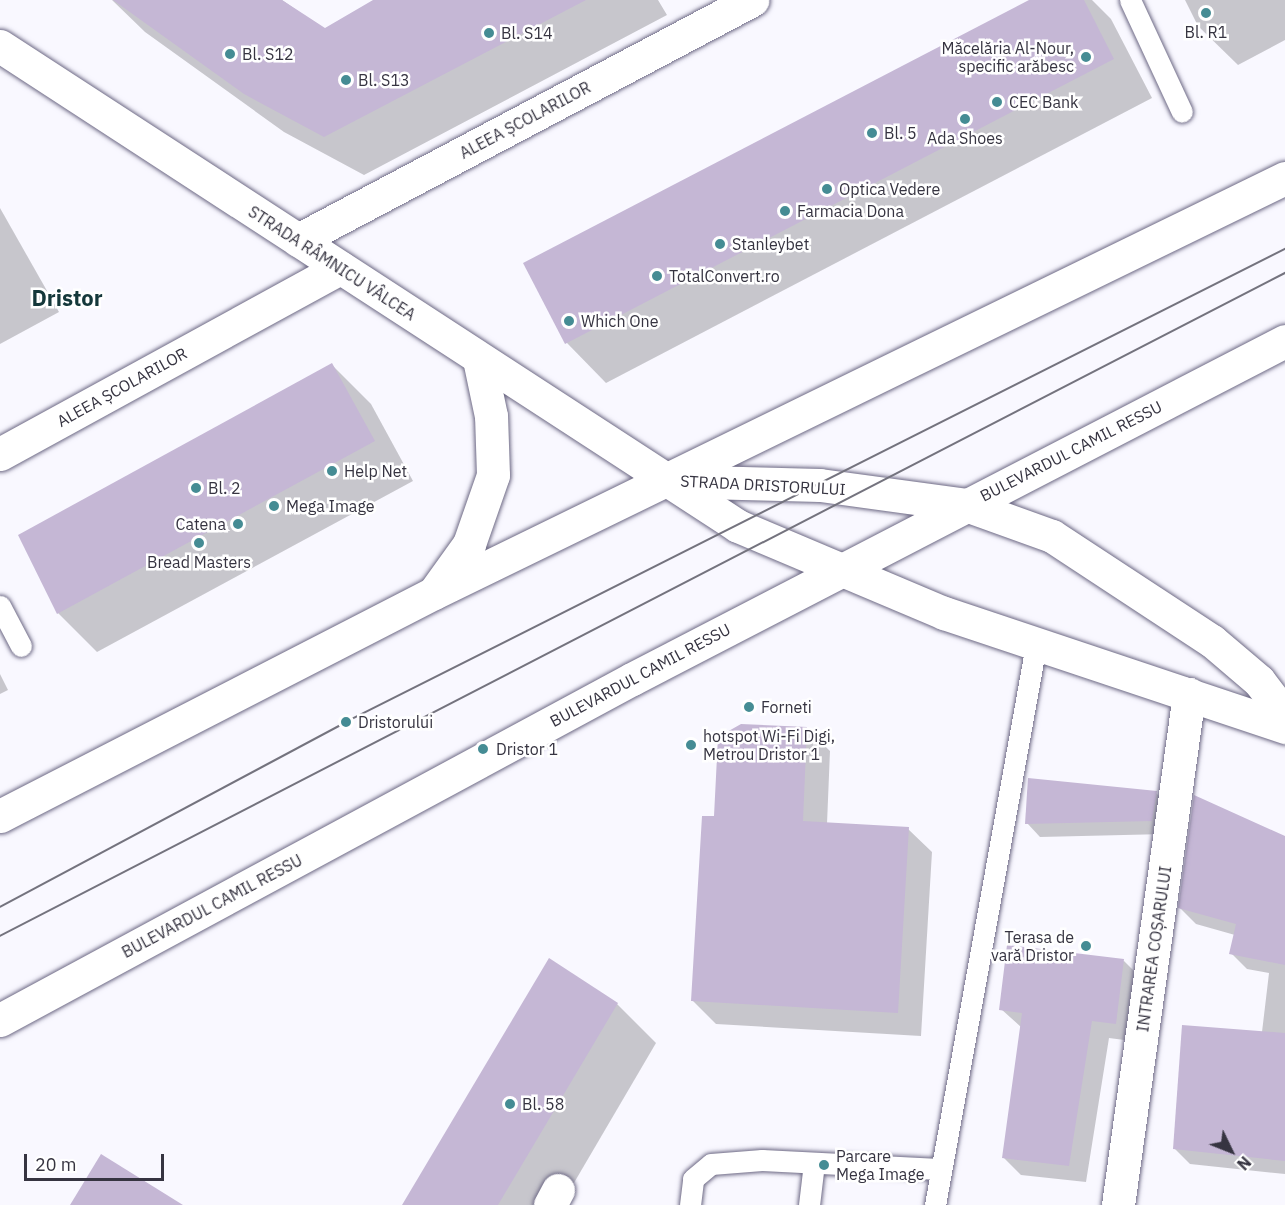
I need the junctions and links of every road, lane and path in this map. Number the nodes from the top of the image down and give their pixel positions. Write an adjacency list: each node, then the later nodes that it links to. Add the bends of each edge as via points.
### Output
1 (1130, 0): 4 (lane)
2 (731, 5): 6 (street, ALEEA ȘCOLARILOR)
3 (0, 46): 6 (street, STRADA RÂMNICU VÂLCEA)
4 (1182, 112)
5 (1285, 178): 11 (street)
6 (298, 240): 7 (street, STRADA RÂMNICU VÂLCEA)
7 (340, 268): 9 (street, STRADA RÂMNICU VÂLCEA); 10 (street, ALEEA ȘCOLARILOR)
8 (1285, 341): 12 (street, BULEVARDUL CAMIL RESSU)
9 (478, 359): 11 (street, STRADA RÂMNICU VÂLCEA); 14 (street, via 491,416 493,475 469,544)
10 (0, 454)
11 (662, 481): 12 (street, STRADA DRISTORULUI, via 820,485); 13 (street, STRADA DRISTORULUI, via 738,526); 14 (street)
12 (966, 505): 13 (street, BULEVARDUL CAMIL RESSU); 19 (street, STRADA DRISTORULUI, via 1052,536 1109,569 1212,641 1259,681)
13 (841, 570): 16 (street, STRADA DRISTORULUI); 22 (street, BULEVARDUL CAMIL RESSU)
14 (434, 593): 21 (street)
15 (0, 606): 17 (lane)
16 (1036, 645): 18 (street, STRADA DRISTORULUI); 24 (lane)
17 (21, 646)
18 (1189, 694): 20 (street, STRADA DRISTORULUI); 28 (street, INTRAREA COȘARULUI)
19 (1285, 715)
20 (1285, 727)
21 (0, 816)
22 (0, 1020)
23 (814, 1163): 24 (lane); 25 (lane, via 711,1164 693,1179); 26 (lane)
24 (939, 1169): 27 (lane)
25 (690, 1205)
26 (809, 1205)
27 (935, 1205)
28 (1118, 1205)

